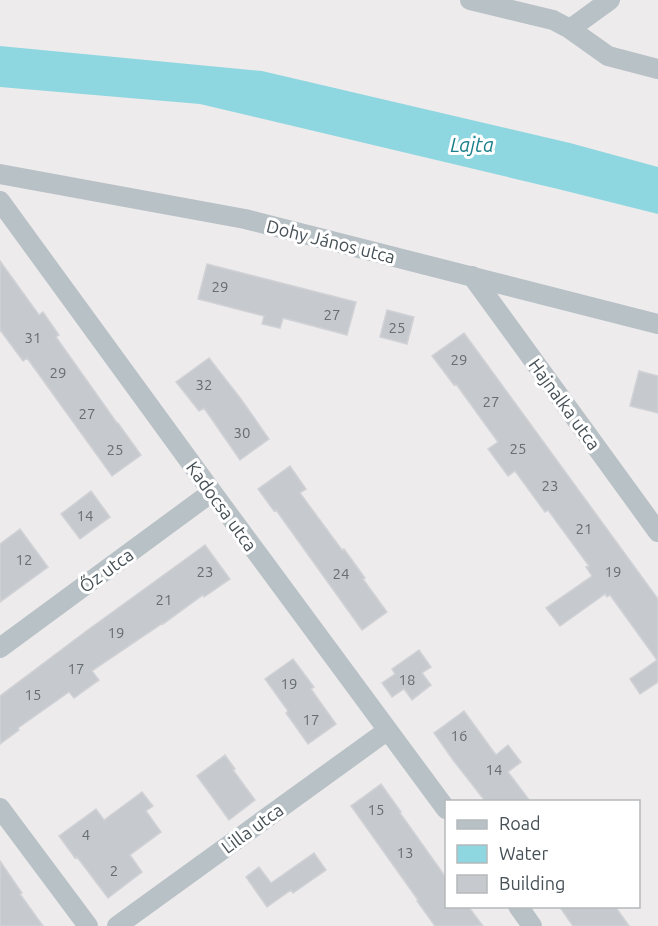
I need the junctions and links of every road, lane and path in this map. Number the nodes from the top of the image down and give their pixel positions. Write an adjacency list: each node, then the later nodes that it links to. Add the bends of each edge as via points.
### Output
1 (470, 0): 3 (street, via 553,20)
2 (610, 0): 3 (street)
3 (570, 28): 4 (street, via 608,56)
4 (658, 69)
5 (0, 174): 7 (street, Dohy János utca, via 245,219)
6 (0, 201): 9 (street, Kadocsa utca)
7 (472, 276): 8 (street, Dohy János utca); 10 (street, Hajnalka utca)
8 (658, 324)
9 (212, 492): 11 (street, Őz utca); 12 (street, Kadocsa utca)
10 (658, 532)
11 (0, 648)
12 (388, 730): 13 (street, Kadocsa utca); 17 (street, Lilla utca)
13 (445, 806)
14 (0, 808): 16 (street)
15 (519, 908): 18 (street)
16 (88, 926)
17 (117, 926)
18 (532, 926)

